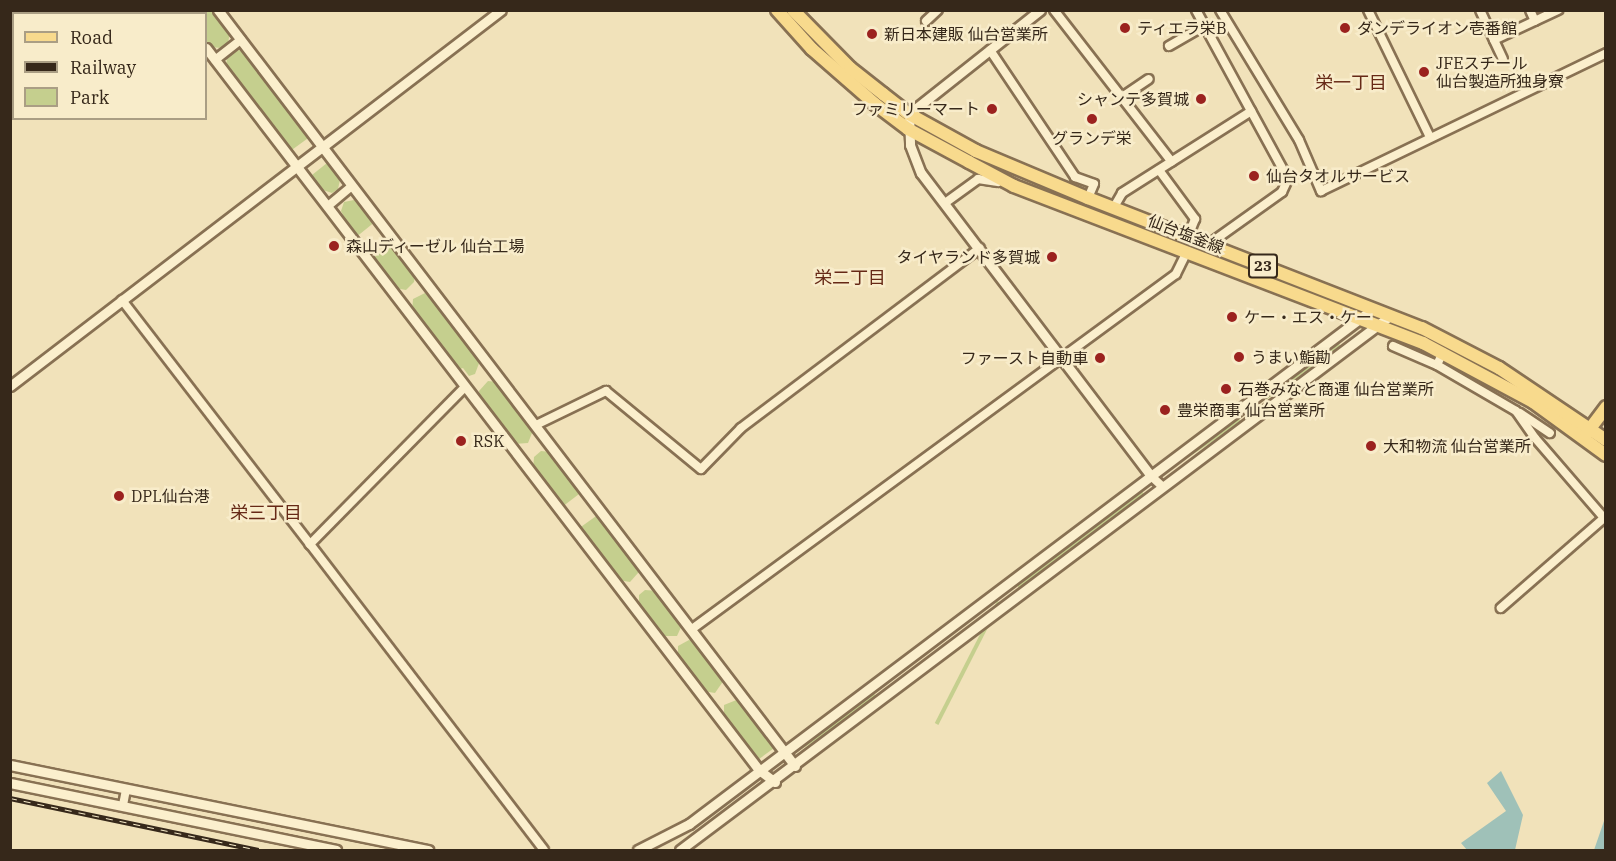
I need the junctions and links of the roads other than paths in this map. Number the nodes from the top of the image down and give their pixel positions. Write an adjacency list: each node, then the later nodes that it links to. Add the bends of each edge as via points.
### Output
1 (218, 10): 17 (street)
2 (501, 10): 31 (street)
3 (777, 10): 29 (main road, 仙台塩釜線 / 23, via 843,78)
4 (793, 10): 28 (main road, 仙台塩釜線 / 23, via 850,68)
5 (939, 10): 14 (street)
6 (1040, 10): 21 (street)
7 (1054, 10): 26 (street)
8 (1196, 10): 16 (street)
9 (1220, 10): 30 (street, via 1299,140 1321,191)
10 (1368, 10): 30 (street)
11 (1480, 10): 18 (street)
12 (1530, 10): 15 (street)
13 (1558, 10): 15 (street)
14 (926, 21)
15 (1535, 21): 18 (street)
16 (1203, 26): 19 (street); 27 (street)
17 (241, 40): 24 (street); 31 (street)
18 (1494, 40): 23 (street)
19 (1169, 46)
20 (207, 49): 24 (street)
21 (990, 50): 28 (street); 37 (street, via 1075,177 1094,184)
22 (1605, 53): 30 (street)
23 (1503, 58)
24 (215, 60): 33 (street)
25 (1149, 79): 26 (street)
26 (1122, 98): 32 (street)
27 (1251, 111): 32 (street); 42 (street, via 1286,172 1287,186)
28 (909, 114): 29 (street); 37 (main road, 仙台塩釜線 / 23, via 976,151)
29 (908, 129): 36 (main road, 仙台塩釜線 / 23); 38 (street, via 914,160)
30 (1430, 137)
31 (322, 148): 33 (street); 35 (street)
32 (1172, 162): 34 (street)
33 (298, 167): 39 (street); 45 (street)
34 (1159, 170): 40 (street, via 1122,193); 41 (street, via 1195,219)
35 (352, 186): 39 (street); 60 (street)
36 (1014, 186): 38 (street, via 978,179); 44 (main road, 仙台塩釜線 / 23)
37 (1088, 198): 40 (main road, 仙台塩釜線 / 23)
38 (945, 203): 43 (street)
39 (328, 206): 55 (street)
40 (1114, 207): 41 (main road, 仙台塩釜線 / 23)
41 (1188, 236): 42 (main road, 仙台塩釜線 / 23)
42 (1209, 244): 46 (main road, 仙台塩釜線 / 23)
43 (980, 248): 52 (street); 60 (street, via 741,428 701,469 606,391)
44 (1187, 251): 48 (main road, 仙台塩釜線 / 23); 52 (street, via 1176,274)
45 (122, 300): 54 (street); 67 (street)
46 (1371, 310): 47 (main road, 仙台塩釜線 / 23); 48 (street)
47 (1390, 316): 49 (street); 62 (main road, 仙台塩釜線 / 23, via 1499,368)
48 (1357, 320): 49 (main road, 仙台塩釜線 / 23); 56 (street)
49 (1375, 326): 51 (main road, 仙台塩釜線 / 23); 59 (street)
50 (1393, 345): 53 (street)
51 (1443, 352): 53 (street); 62 (main road, 仙台塩釜線 / 23)
52 (1063, 357): 65 (street); 69 (street)
53 (1437, 365): 58 (street)
54 (10, 387)
55 (465, 387): 67 (street); 73 (street)
56 (1241, 407): 59 (street); 65 (street)
57 (1605, 407): 62 (main road)
58 (1516, 411): 61 (street); 68 (street, via 1604,518)
59 (1251, 420): 66 (street)
60 (536, 425): 69 (street)
61 (1550, 433)
62 (1587, 433): 63 (main road, 仙台塩釜線 / 23); 64 (main road, 仙台塩釜線 / 23)
63 (1605, 440)
64 (1605, 455)
65 (1150, 475): 66 (street); 70 (street)
66 (1163, 487): 72 (street)
67 (310, 544): 80 (street)
68 (1501, 608)
69 (692, 629): 70 (street)
70 (784, 751): 72 (street); 73 (street)
71 (10, 765): 76 (street)
72 (795, 766): 74 (street)
73 (759, 770): 74 (street); 81 (street, via 689,824)
74 (776, 782): 82 (street)
75 (10, 783): 77 (street)
76 (126, 789): 77 (street); 79 (street)
77 (123, 805): 78 (street)
78 (336, 850)
79 (428, 850)
80 (544, 850)
81 (638, 850)
82 (680, 850)

